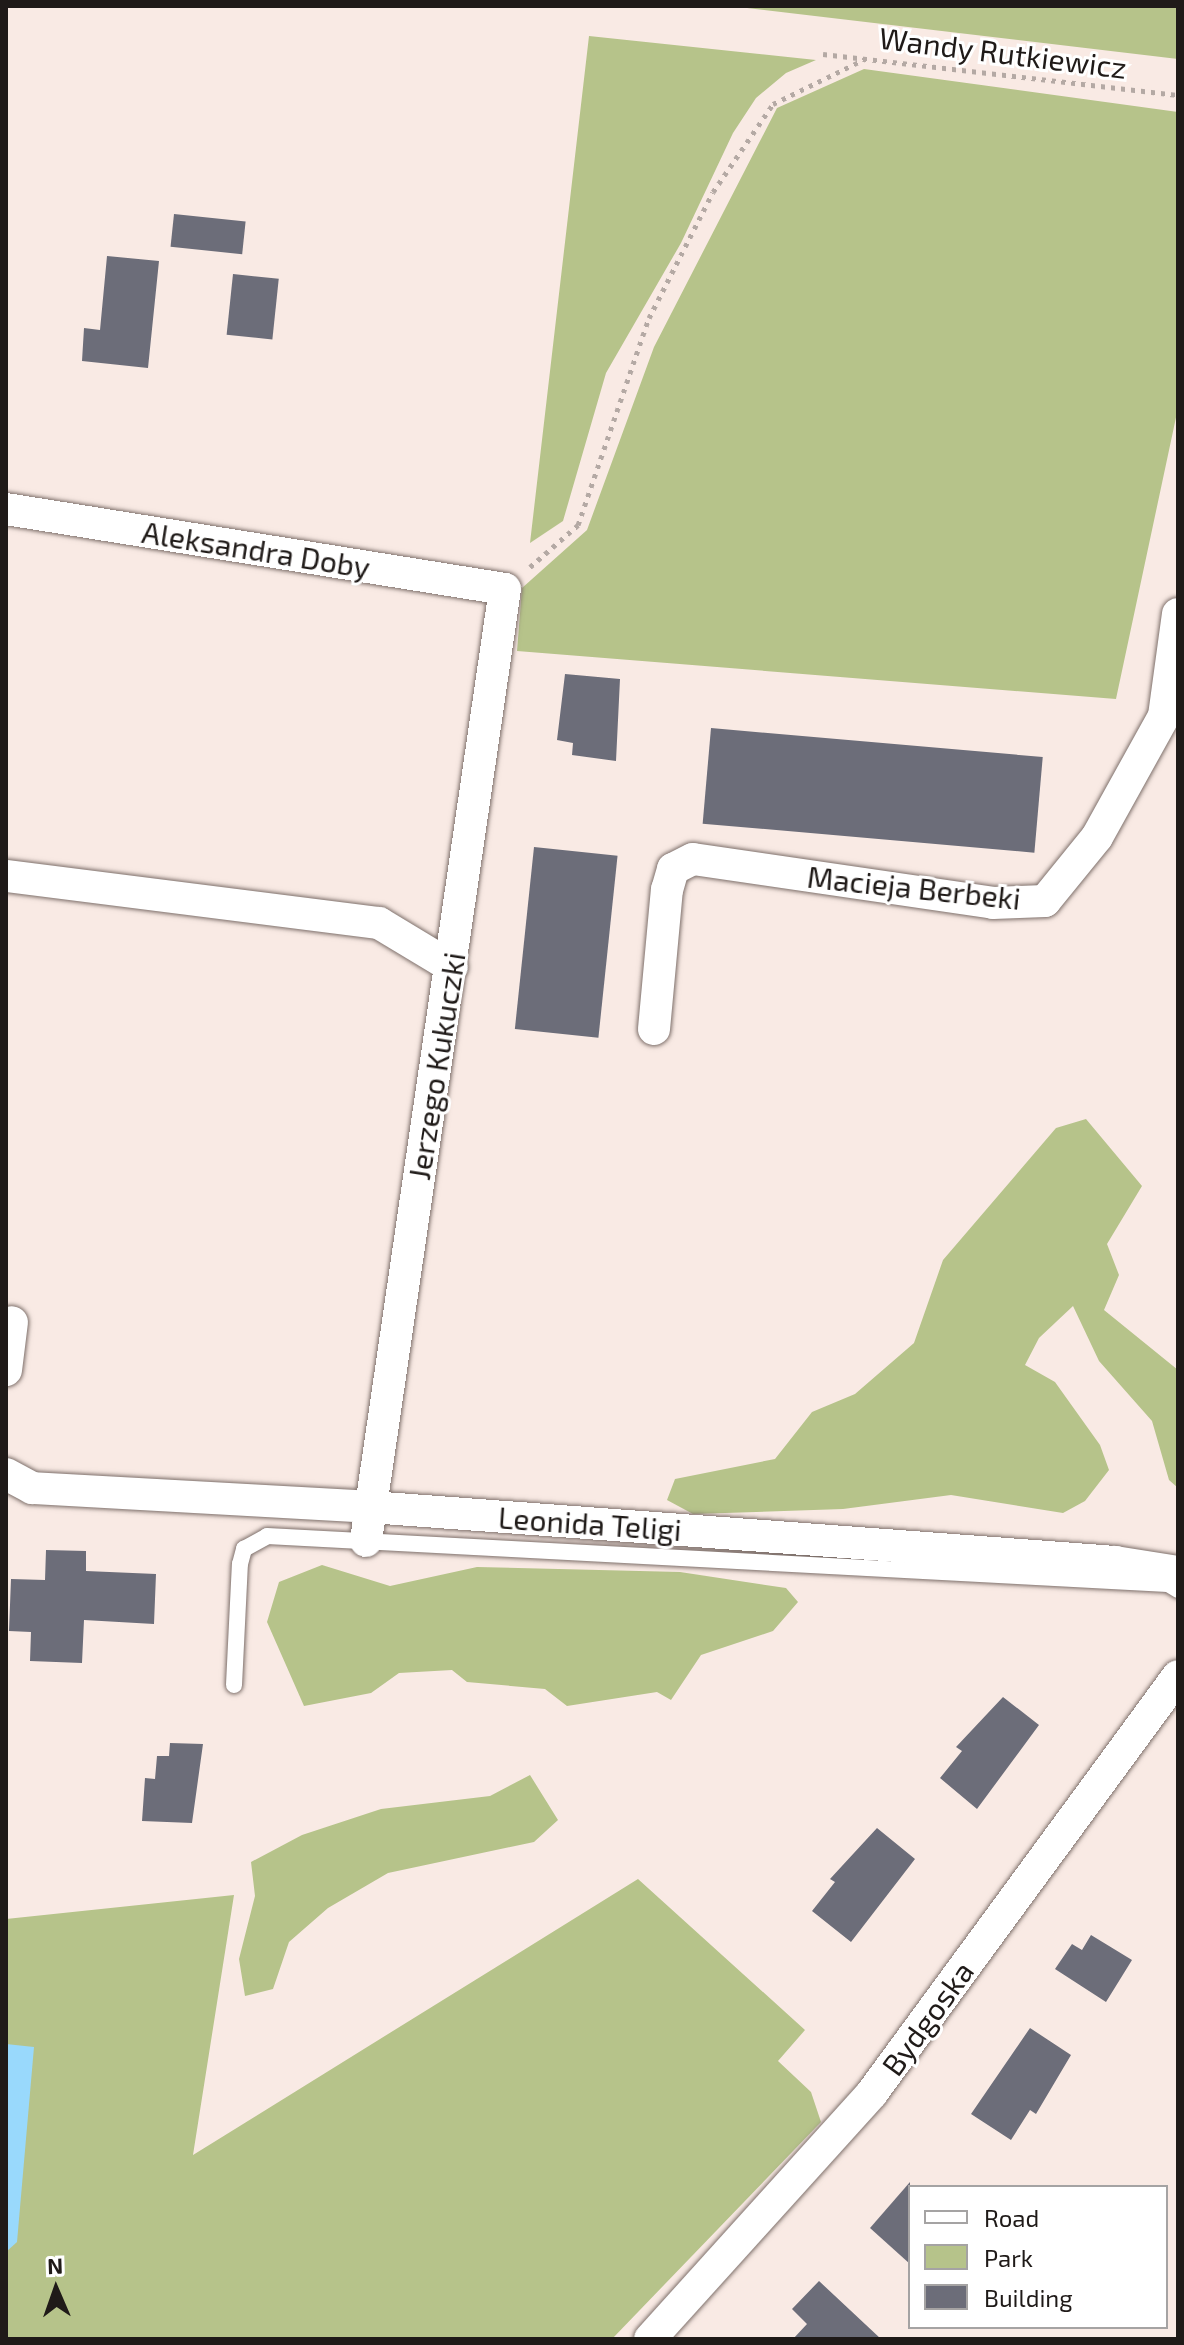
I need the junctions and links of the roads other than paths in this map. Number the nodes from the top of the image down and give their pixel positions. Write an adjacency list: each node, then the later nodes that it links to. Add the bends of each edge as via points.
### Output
1 (6, 509): 2 (street, Aleksandra Doby)
2 (505, 589): 5 (street, Jerzego Kukuczki)
3 (1178, 614): 6 (street, Macieja Berbeki, via 1164,716 1097,837 1045,901 993,903 693,859 673,869 667,890)
4 (6, 876): 5 (street, via 379,923)
5 (452, 967): 10 (street, Jerzego Kukuczki)
6 (654, 1029)
7 (12, 1322): 8 (street)
8 (6, 1370)
9 (6, 1474): 10 (street, Leonida Teligi, via 32,1488)
10 (370, 1507): 11 (street, Jerzego Kukuczki); 12 (street, Leonida Teligi, via 1115,1562)
11 (366, 1541): 13 (lane, via 1152,1583); 15 (lane, via 267,1536 244,1549)
12 (1178, 1572)
13 (1178, 1590)
14 (1178, 1676): 16 (street, Bydgoska)
15 (234, 1685)
16 (1166, 1710): 17 (street, Bydgoska, via 872,2093)
17 (650, 2339)

